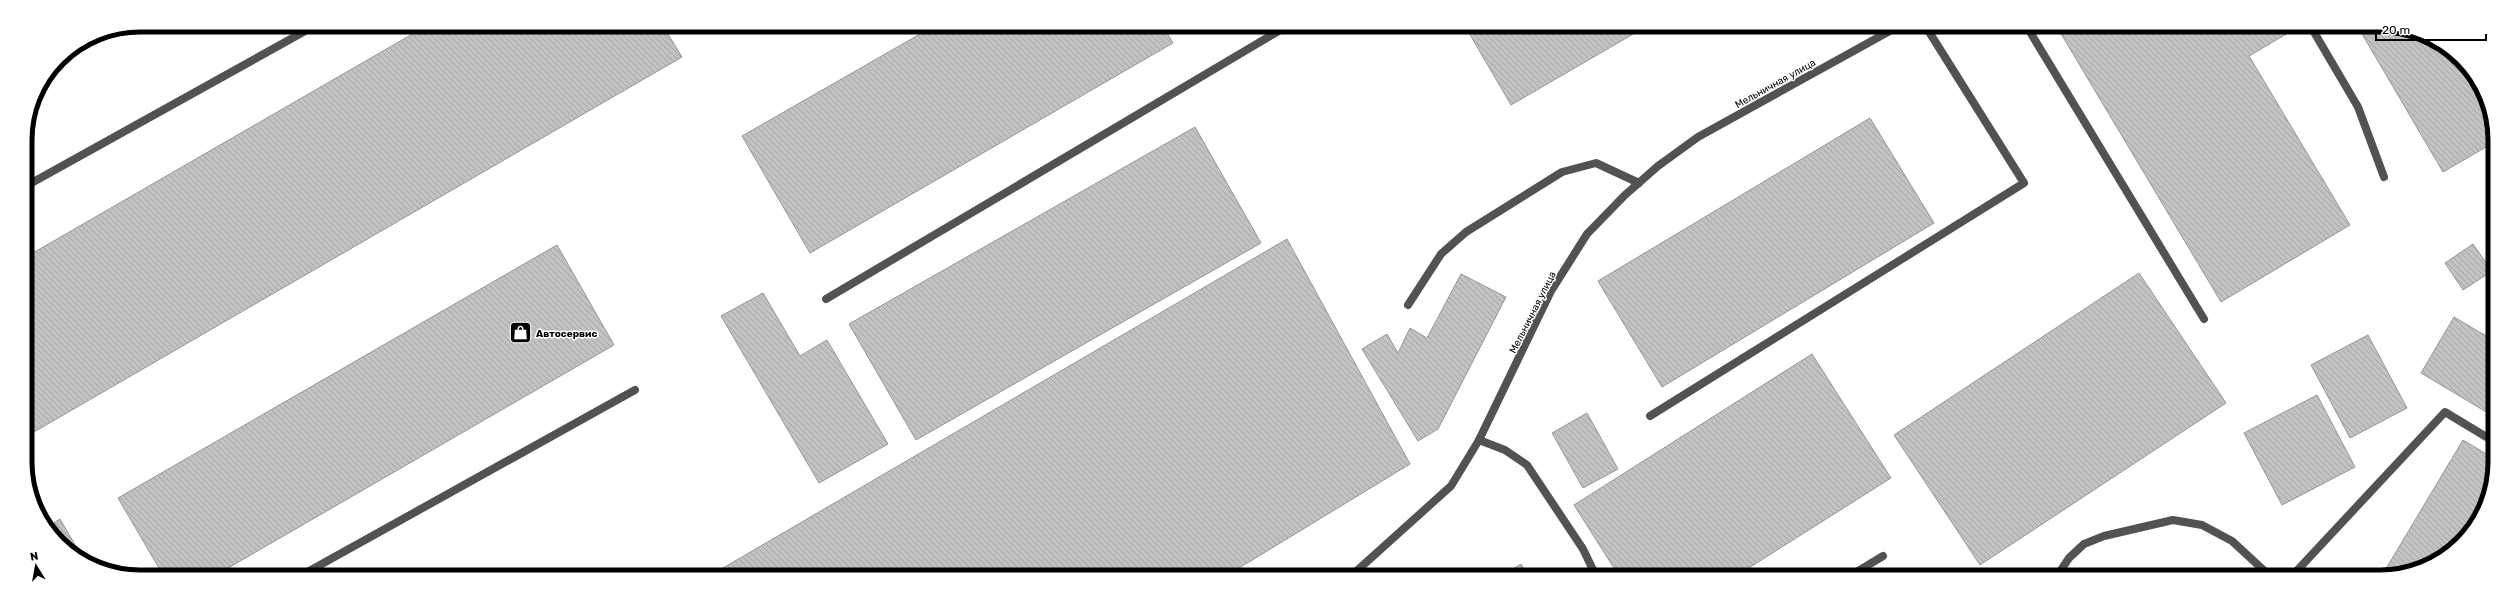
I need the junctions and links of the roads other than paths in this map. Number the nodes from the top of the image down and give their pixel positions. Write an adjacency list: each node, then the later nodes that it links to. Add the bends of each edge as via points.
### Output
1 (303, 32): 8 (street)
2 (1277, 32): 10 (street)
3 (1888, 32): 9 (street, Мельничная улица, via 1698,136)
4 (1929, 32): 14 (street, via 2024,183)
5 (2030, 32): 12 (street)
6 (2314, 32): 7 (street, via 2358,107)
7 (2384, 177)
8 (32, 183)
9 (1639, 183): 11 (street, via 1596,163 1562,172 1466,232 1441,254); 16 (street, Мельничная улица, via 1583,240 1551,291)
10 (826, 299)
11 (1408, 305)
12 (2204, 319)
13 (635, 390): 18 (street)
14 (1650, 416)
15 (2488, 438): 24 (street, via 2445,412)
16 (1479, 440): 19 (street, Мельничная улица, via 1451,486); 20 (street, via 1505,450 1527,466 1583,549)
17 (1883, 556): 21 (street)
18 (311, 570)
19 (1359, 570)
20 (1593, 570)
21 (1860, 570)
22 (2062, 570): 23 (street, via 2069,558 2084,544 2104,536 2173,520 2202,525 2232,541)
23 (2263, 570)
24 (2298, 570)

